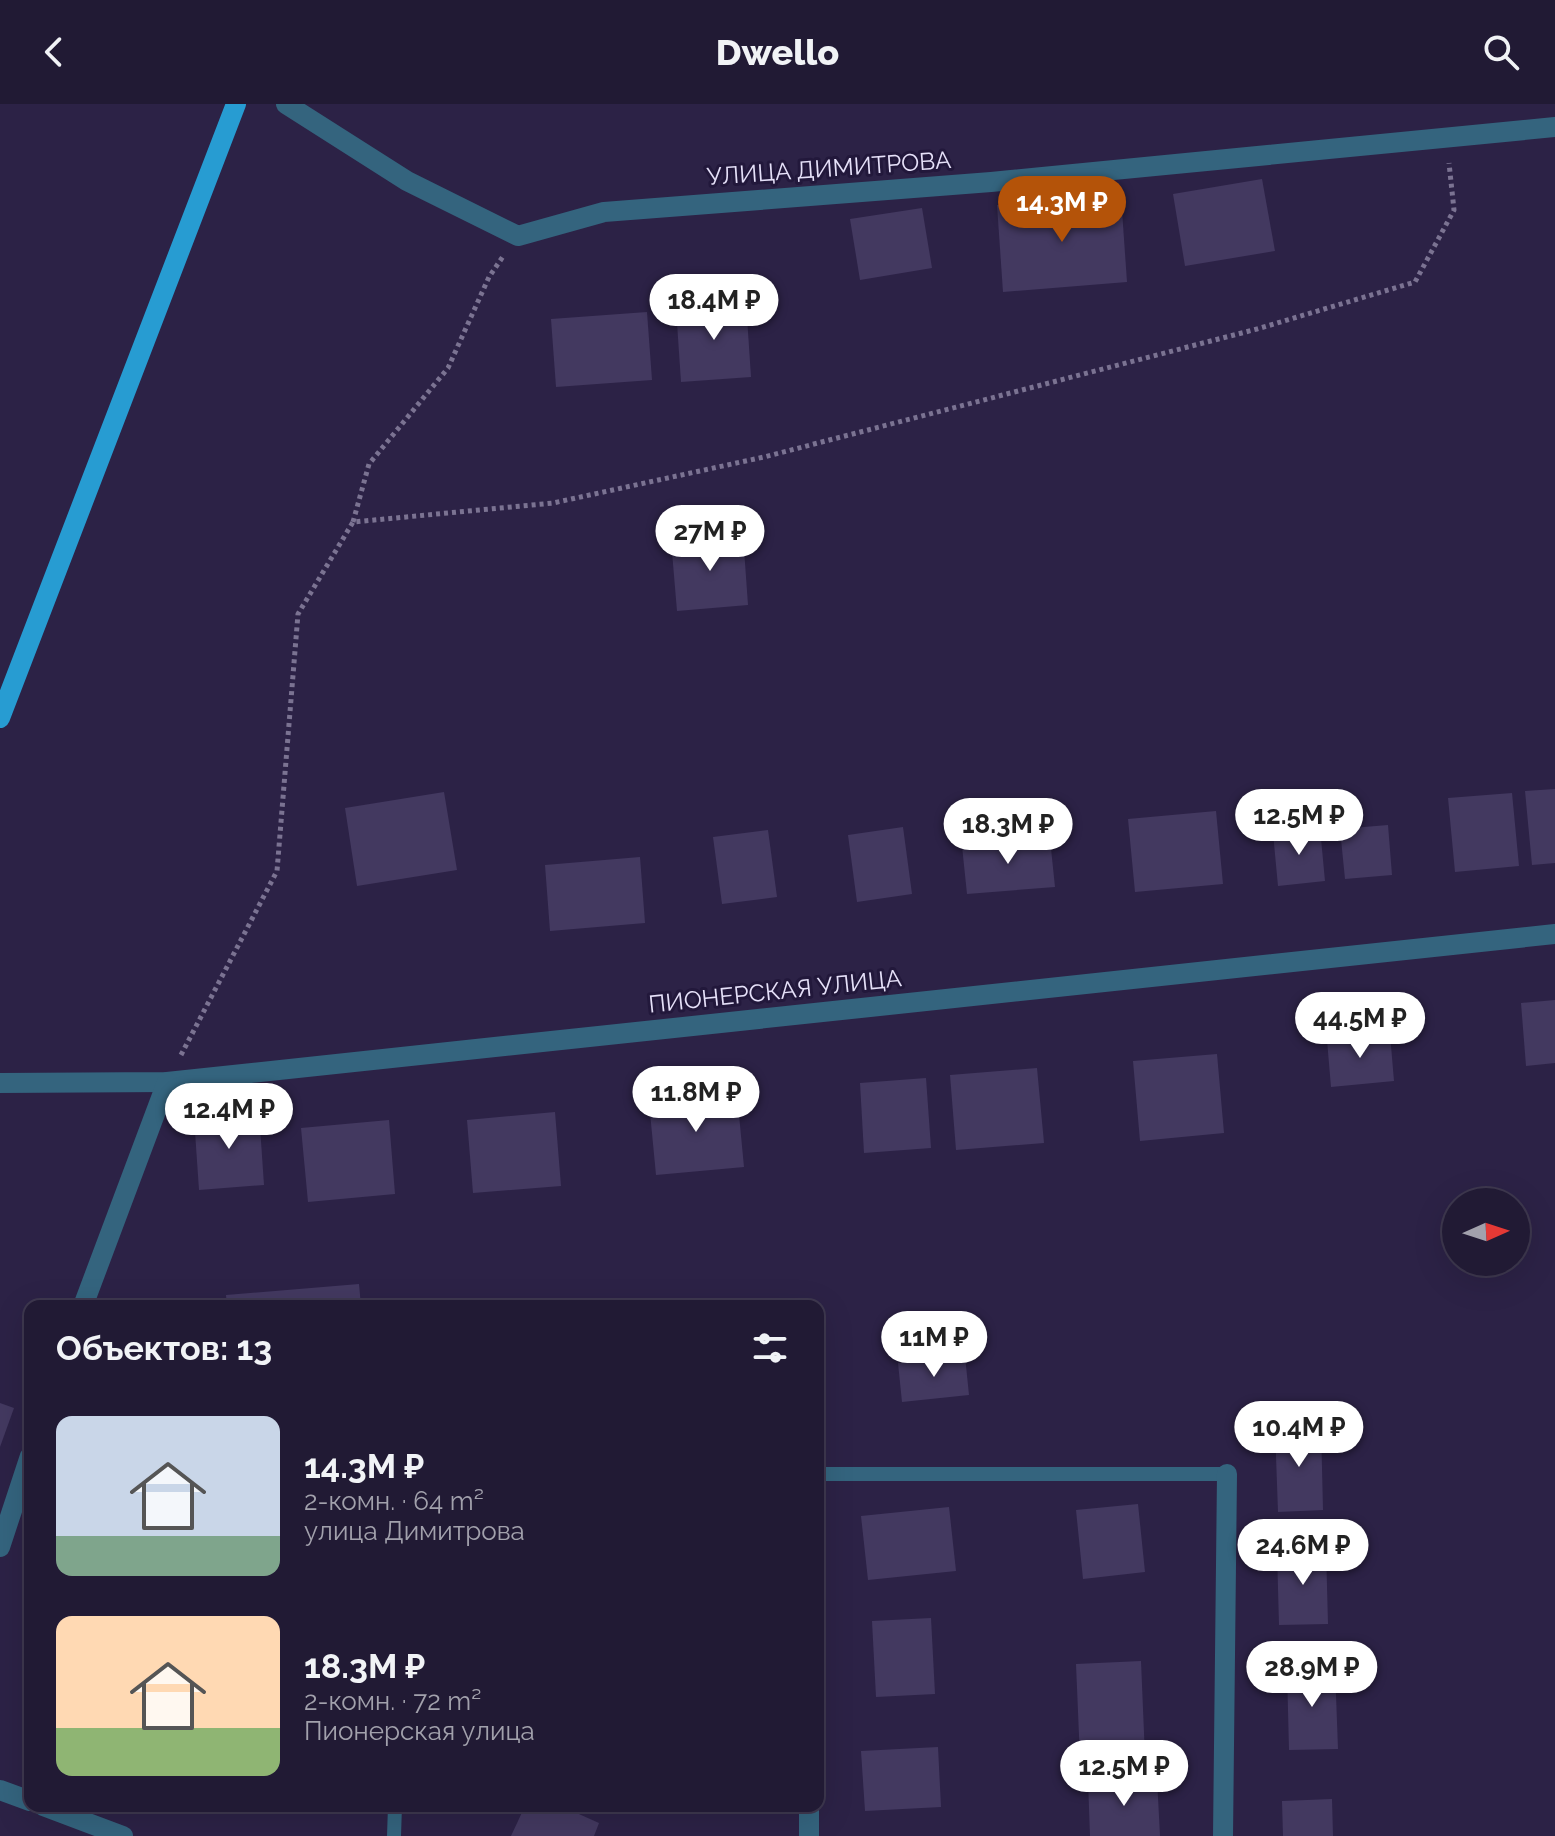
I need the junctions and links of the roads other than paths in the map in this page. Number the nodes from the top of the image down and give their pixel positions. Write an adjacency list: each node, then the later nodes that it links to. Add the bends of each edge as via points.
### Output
1 (236, 104): 4 (main road)
2 (286, 104): 3 (street, УЛИЦА ДИМИТРОВА, via 407,181 518,236 604,212 991,182)
3 (1555, 127)
4 (0, 718)
5 (1555, 934): 6 (street, ПИОНЕРСКАЯ УЛИЦА)
6 (167, 1082): 7 (street, ПИОНЕРСКАЯ УЛИЦА); 8 (street)
7 (0, 1083)
8 (85, 1300)
9 (24, 1474): 12 (street)
10 (824, 1474): 11 (lane)
11 (1227, 1474): 21 (street)
12 (0, 1547)
13 (0, 1790): 14 (street)
14 (24, 1799)
15 (59, 1812): 18 (street)
16 (395, 1812): 19 (lane)
17 (809, 1812): 20 (street)
18 (123, 1836)
19 (394, 1836)
20 (809, 1836)
21 (1223, 1836)

